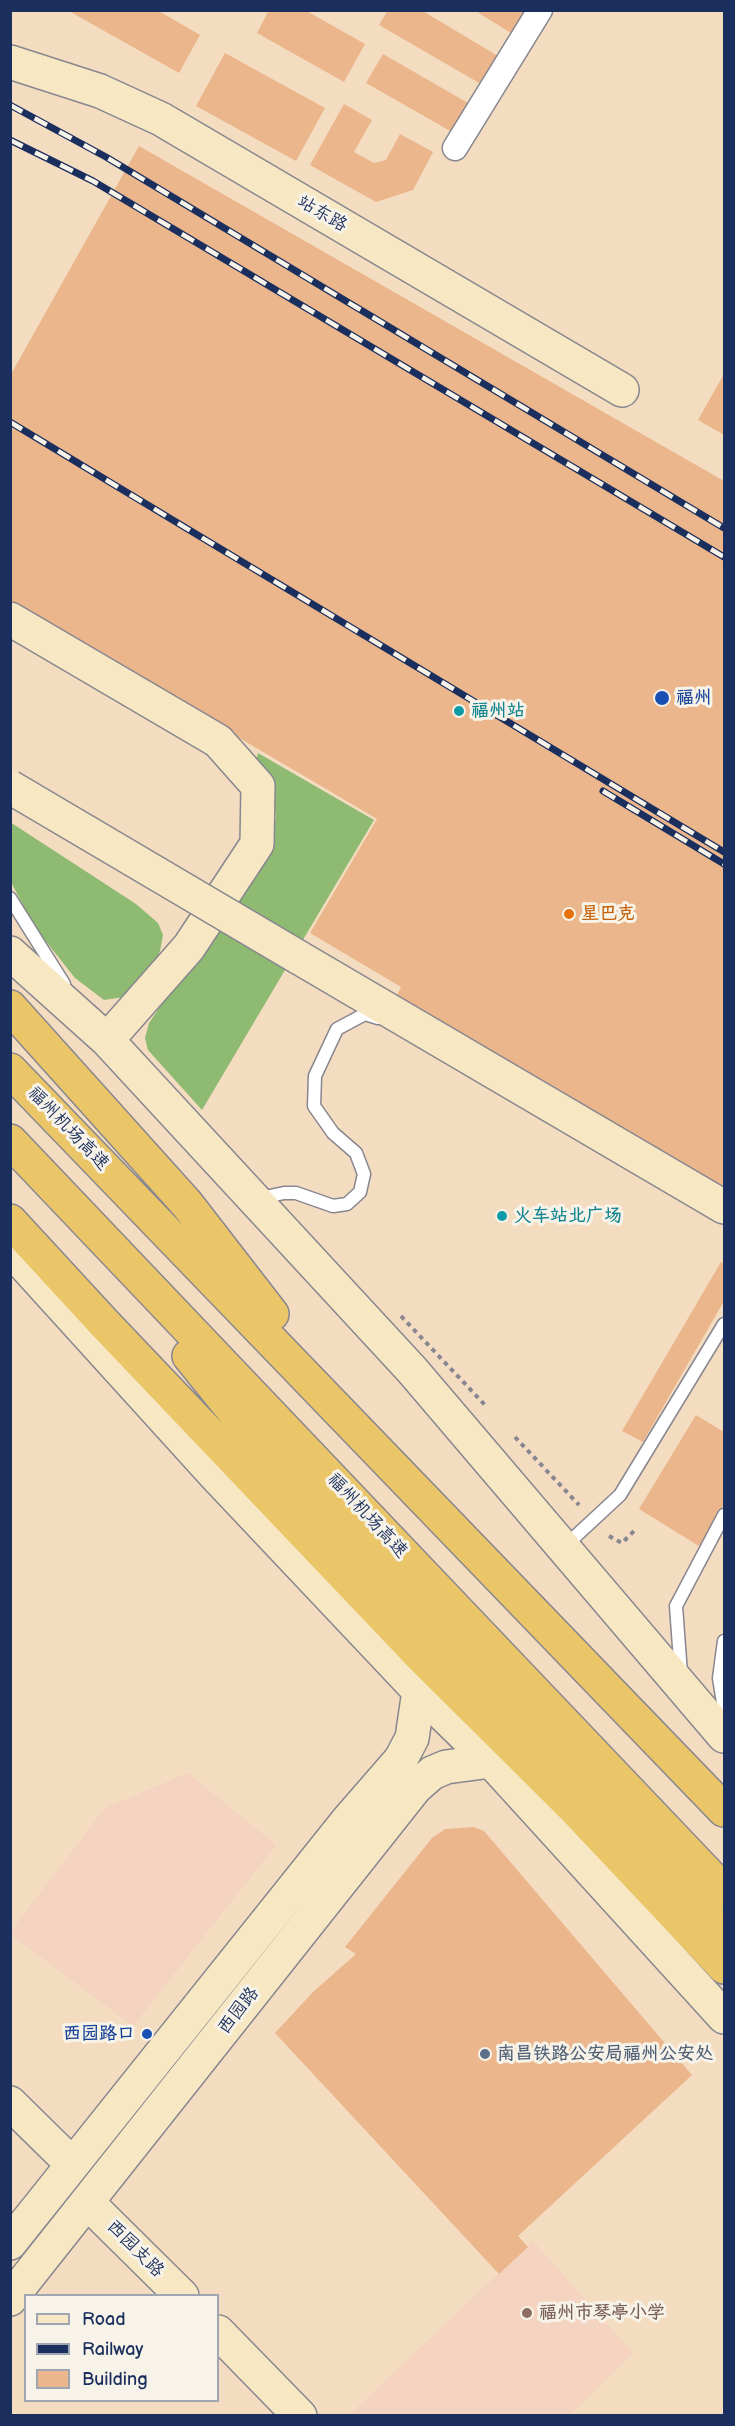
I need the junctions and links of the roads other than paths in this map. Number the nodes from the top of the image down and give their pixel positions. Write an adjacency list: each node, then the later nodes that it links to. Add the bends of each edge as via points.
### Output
1 (540, 10): 5 (street)
2 (10, 51): 4 (main road, via 106,83)
3 (10, 62): 4 (main road, 站东路, via 100,91)
4 (161, 119): 6 (main road, 站东路)
5 (455, 148)
6 (622, 390)
7 (10, 619): 13 (main road, via 218,741 258,786 257,844 189,947)
8 (10, 787): 19 (main road, bridge)
9 (10, 898): 13 (lane, via 51,966)
10 (10, 953): 13 (main road)
11 (10, 972): 13 (main road)
12 (10, 1007): 23 (highway, via 187,1204)
13 (107, 1040): 17 (main road)
14 (10, 1070): 23 (highway, 福州机场高速)
15 (10, 1141): 16 (highway, 福州机场高速)
16 (39, 1170): 33 (highway, 福州机场高速); 34 (highway, via 277,1465 529,1721)
17 (254, 1199): 18 (lane, via 296,1193 333,1206 347,1204 360,1192 364,1174 356,1153 333,1133 314,1106 315,1076 337,1029 365,1014 400,1025); 25 (main road, via 412,1370)
18 (684, 1199)
19 (724, 1207)
20 (10, 1221): 35 (highway, via 418,1653 573,1807)
21 (10, 1249): 28 (main road, via 215,1475)
22 (724, 1324): 25 (lane, via 620,1495)
23 (368, 1440): 32 (highway, 福州机场高速)
24 (724, 1515): 27 (lane, via 676,1606)
25 (563, 1548): 27 (main road)
26 (724, 1641): 29 (lane, via 719,1678)
27 (682, 1687): 30 (main road)
28 (419, 1691): 31 (main road); 38 (main road, 西园路, via 411,1738 401,1759)
29 (724, 1709)
30 (724, 1736)
31 (491, 1761): 36 (main road); 39 (main road, 西园路, via 446,1767 415,1788)
32 (724, 1810)
33 (724, 1891)
34 (724, 1934)
35 (724, 1967)
36 (724, 2017)
37 (10, 2103): 38 (main road)
38 (72, 2164): 40 (main road, 西园路)
39 (88, 2203): 41 (main road, 西园支路); 42 (main road, 西园路)
40 (10, 2243)
41 (181, 2294)
42 (10, 2299)
43 (219, 2333): 44 (main road)
44 (300, 2415)

